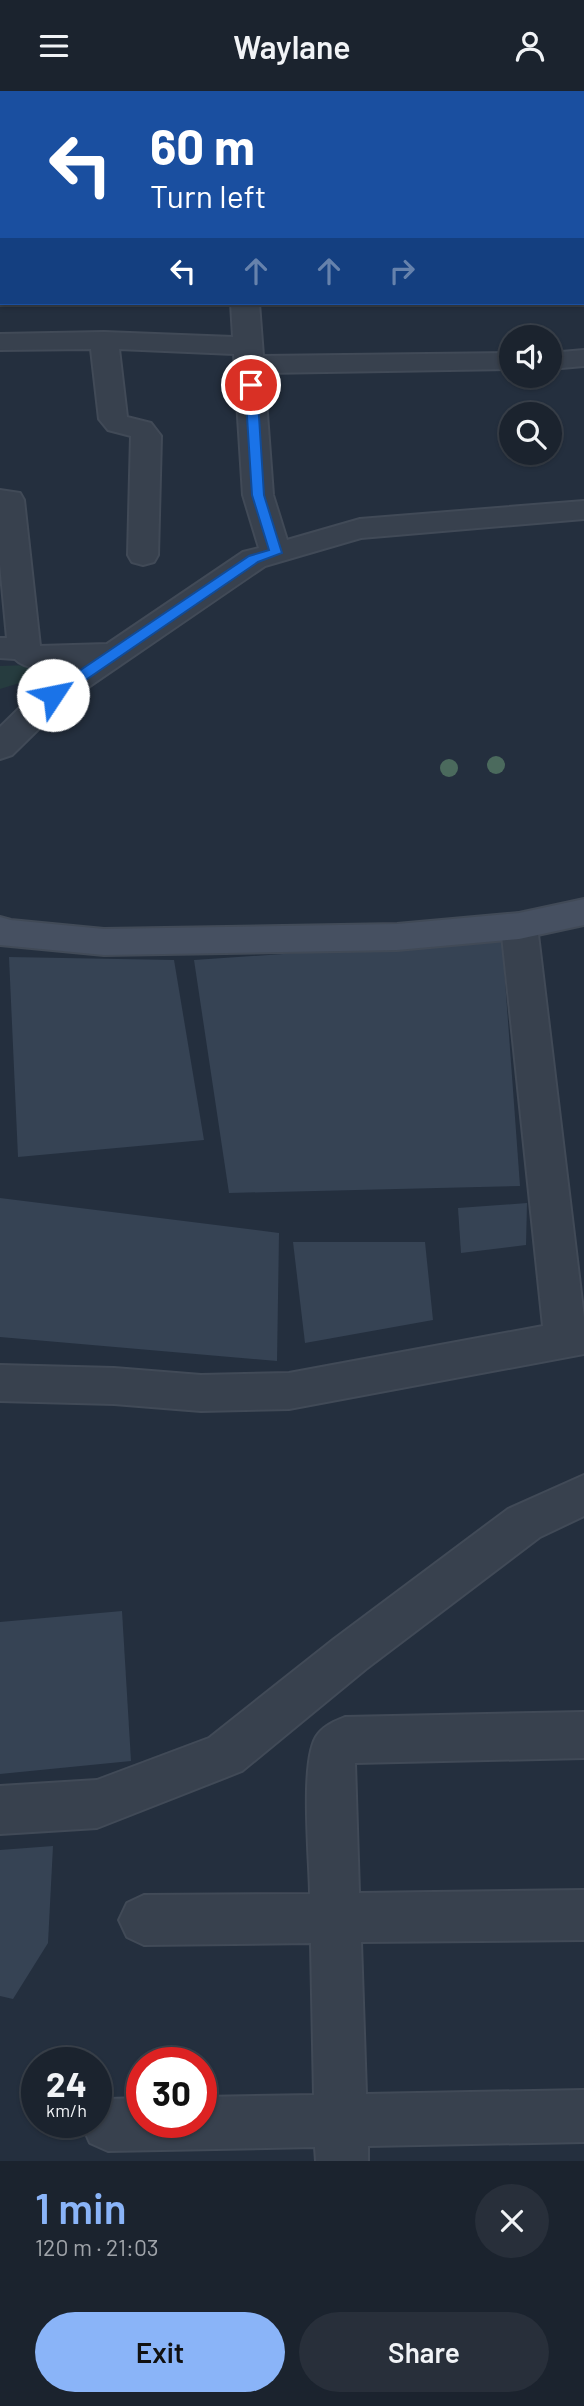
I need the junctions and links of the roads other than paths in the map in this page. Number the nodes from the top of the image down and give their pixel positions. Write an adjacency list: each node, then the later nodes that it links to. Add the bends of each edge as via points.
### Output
1 (245, 305): 4 (street)
2 (104, 340): 3 (street); 4 (street); 11 (street, via 113,419 141,429 145,436)
3 (0, 342)
4 (249, 355): 7 (street); 10 (street, via 258,495)
5 (584, 358): 6 (street)
6 (562, 360)
7 (499, 361)
8 (0, 499): 12 (street, via 9,500)
9 (584, 510): 10 (street, via 360,529)
10 (276, 553): 13 (street, via 254,559)
11 (143, 555)
12 (12, 648): 13 (street, via 32,657)
13 (113, 655): 14 (street, via 53,695)
14 (0, 747)
15 (584, 912): 16 (street)
16 (519, 926): 17 (street, via 397,937 225,942 104,942); 18 (street)
17 (0, 930)
18 (574, 1337): 19 (street, via 289,1391 201,1393)
19 (0, 1383)
20 (584, 1495): 22 (street, via 524,1523 225,1755 97,1804)
21 (584, 1735): 24 (street, via 345,1740 338,1744 331,1761)
22 (0, 1810)
23 (584, 1915): 24 (street)
24 (336, 1918): 25 (street); 28 (street)
25 (144, 1920)
26 (584, 2116): 28 (street)
27 (112, 2126): 28 (street)
28 (342, 2141)

